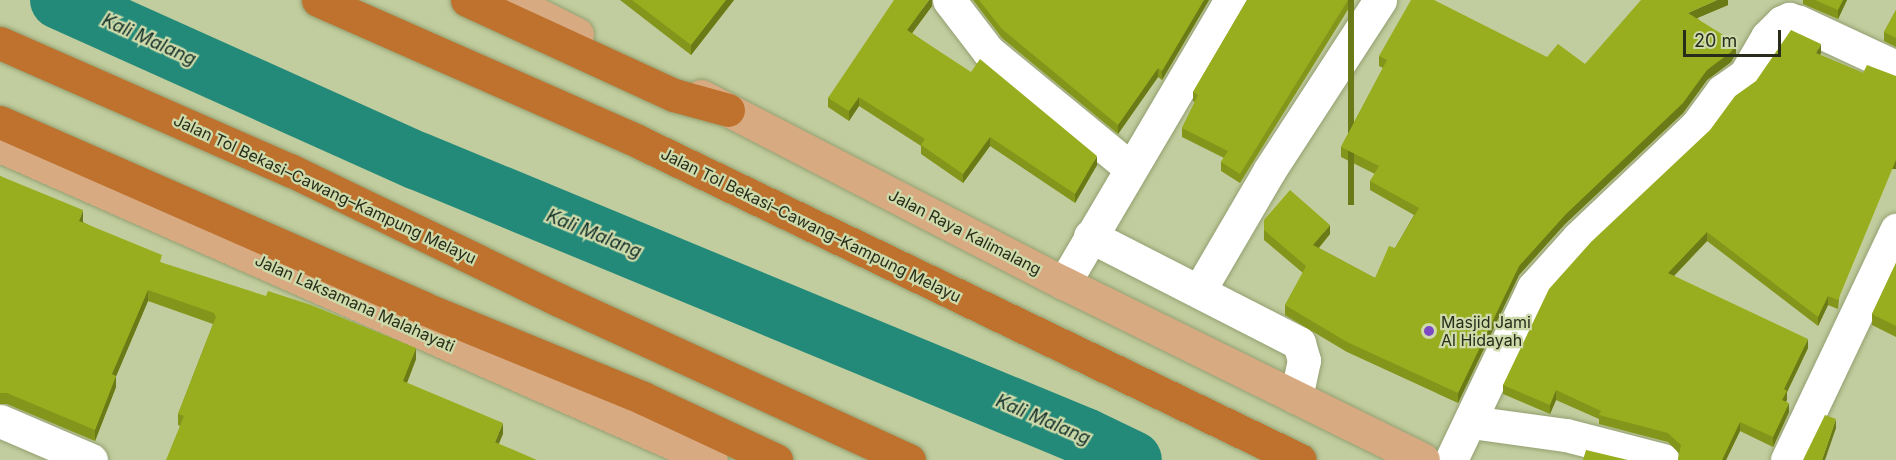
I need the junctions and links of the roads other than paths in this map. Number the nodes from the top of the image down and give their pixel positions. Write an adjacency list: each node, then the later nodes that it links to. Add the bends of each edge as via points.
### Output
1 (318, 0): 24 (highway, Jalan Tol Bekasi–Cawang–Kampung Melayu, via 631,138)
2 (467, 0): 9 (highway, via 674,94)
3 (509, 0): 9 (main road, Jalan Raya Kalimalang)
4 (949, 0): 12 (street, via 988,51)
5 (1231, 0): 12 (street)
6 (1380, 0): 16 (street, via 1269,171)
7 (0, 43): 23 (highway, Jalan Tol Bekasi–Cawang–Kampung Melayu, via 290,170 559,300)
8 (1896, 67): 19 (street, via 1799,22 1782,22 1767,37 1744,75 1722,90 1702,120 1578,238 1533,288)
9 (728, 110): 15 (main road, Jalan Raya Kalimalang)
10 (0, 122): 22 (highway, via 423,309 643,398)
11 (0, 146): 21 (main road, Jalan Laksamana Malahayati)
12 (1129, 167): 13 (street)
13 (1090, 236): 15 (street); 16 (street)
14 (1893, 245): 28 (street)
15 (1064, 283): 17 (main road, Jalan Raya Kalimalang)
16 (1199, 291): 17 (street, via 1299,342 1304,360)
17 (1296, 397): 25 (main road, Jalan Raya Kalimalang)
18 (0, 421): 20 (street)
19 (1471, 422): 26 (street); 27 (street, via 1566,435)
20 (91, 460)
21 (711, 460)
22 (776, 460)
23 (909, 460)
24 (1300, 460)
25 (1423, 460)
26 (1451, 460)
27 (1663, 460)
28 (1787, 460)

